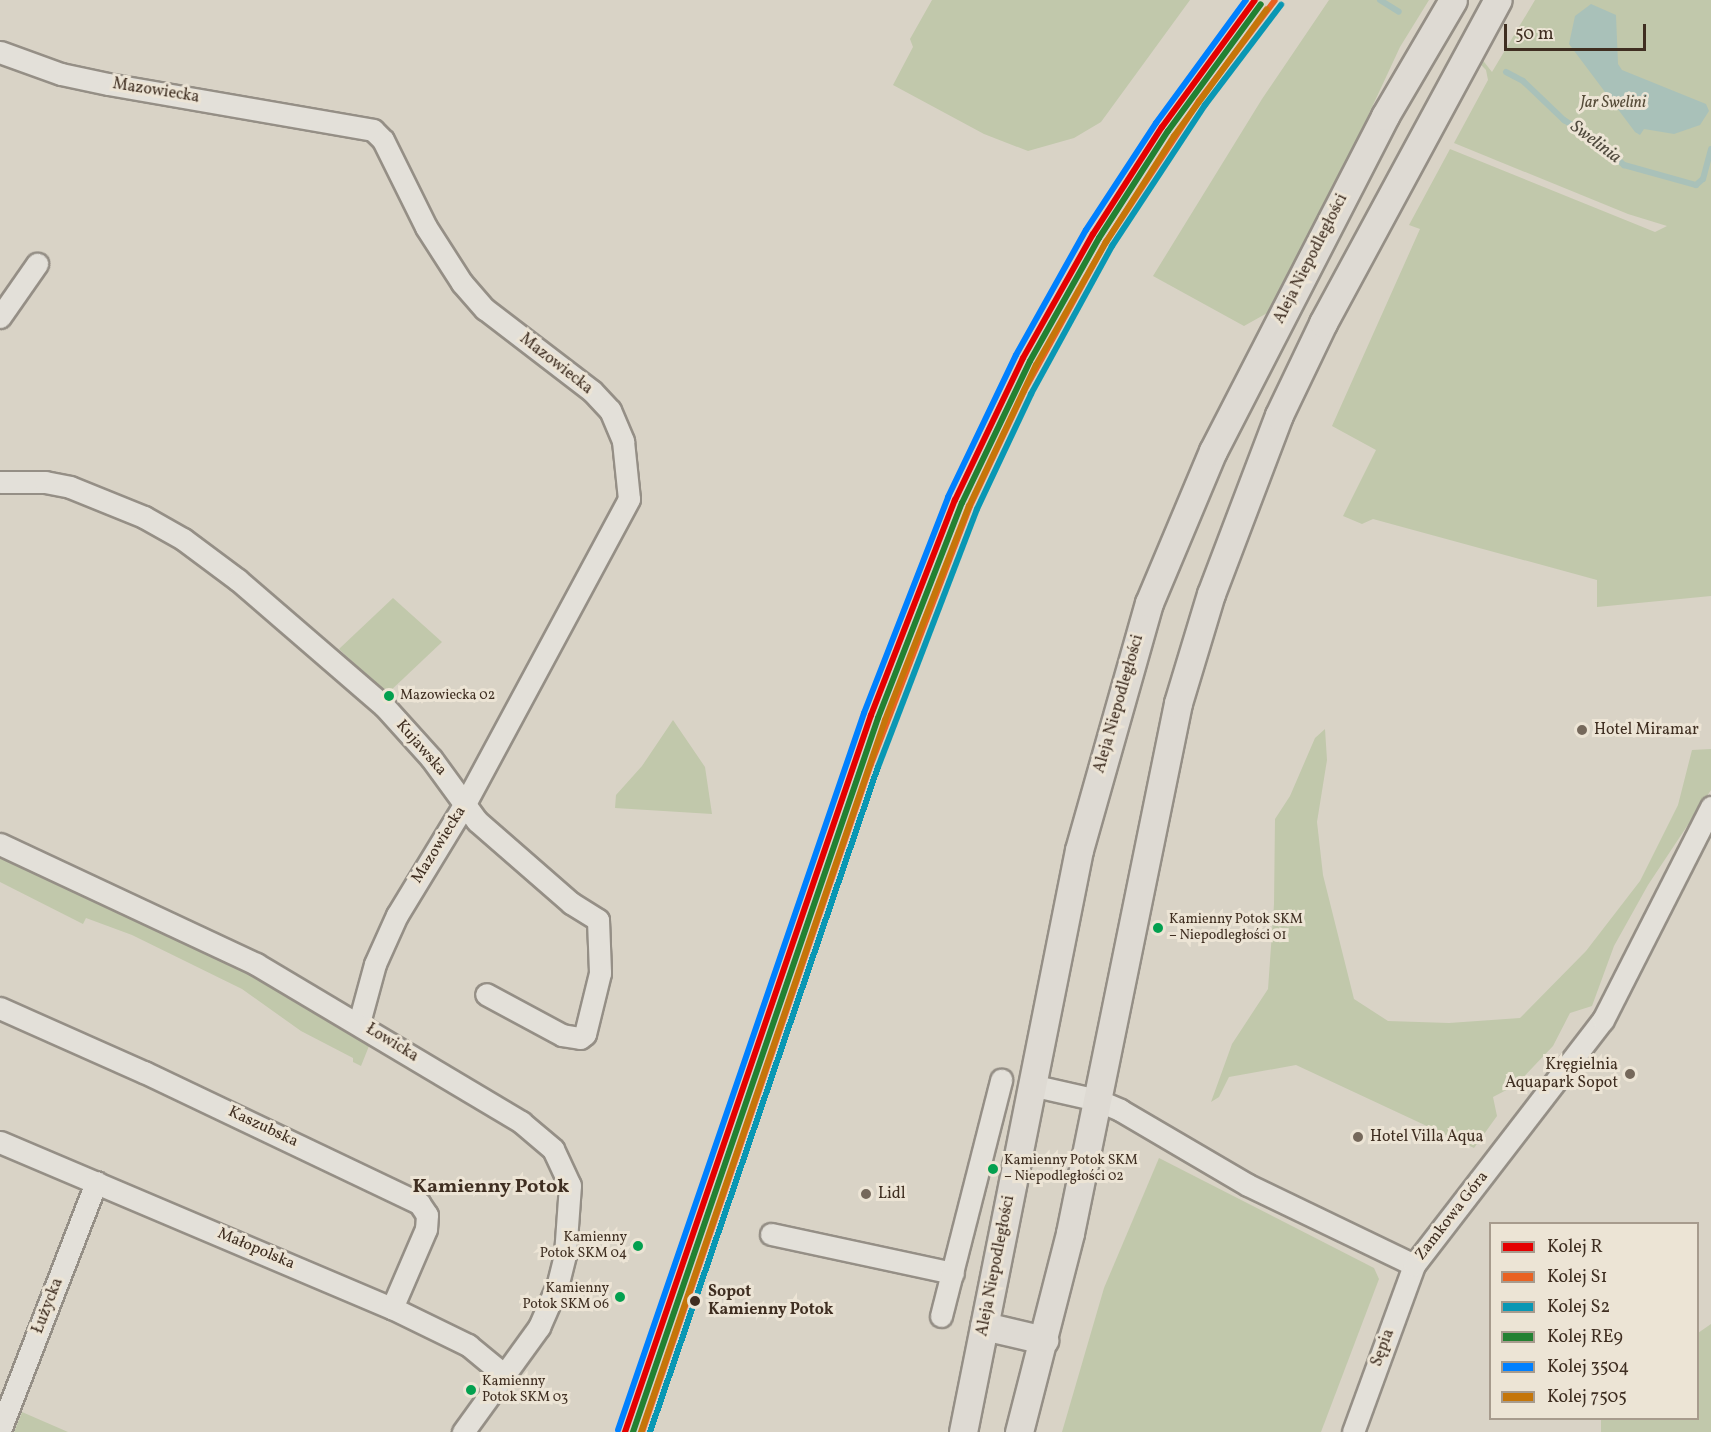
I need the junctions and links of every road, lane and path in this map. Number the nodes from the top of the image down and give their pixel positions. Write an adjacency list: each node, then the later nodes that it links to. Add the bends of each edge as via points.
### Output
1 (1453, 0): 14 (main road, Aleja Niepodległości, via 1385,116 1213,451 1149,603 1079,850)
2 (1498, 0): 15 (main road, via 1323,323 1279,415 1231,537 1178,704)
3 (0, 52): 7 (street, Mazowiecka, via 61,74 99,82 373,130 383,140 426,227 462,283 485,309 584,384 610,410 622,441 629,500)
4 (37, 264): 5 (street)
5 (0, 317)
6 (0, 483): 7 (street, Kujawska, via 45,482 70,487 144,517 183,540 238,580 384,706 431,758)
7 (464, 805): 10 (street, Kujawska, via 477,821 571,903 598,920 600,973 585,1034 580,1038 562,1035); 12 (street, Mazowiecka, via 386,937)
8 (1711, 807): 19 (street, Zamkowa Góra, via 1603,1020)
9 (0, 844): 12 (street, Łowicka, via 227,949)
10 (486, 994)
11 (0, 1008): 21 (street, Kaszubska, via 420,1203 427,1215 426,1229)
12 (359, 1023): 25 (street, Łowicka, via 539,1134 564,1168 570,1209 558,1286 538,1327)
13 (1001, 1080): 20 (street)
14 (1031, 1085): 15 (street, Zamkowa Góra); 23 (main road, Aleja Niepodległości)
15 (1097, 1100): 19 (street, Zamkowa Góra, via 1172,1138 1248,1185); 24 (main road)
16 (0, 1142): 17 (street, Małopolska)
17 (96, 1182): 21 (street, Małopolska); 26 (street, Łużycka)
18 (771, 1234): 20 (street)
19 (1414, 1265): 30 (street, Sępia)
20 (953, 1273): 22 (street)
21 (392, 1308): 25 (street, Małopolska, via 468,1345)
22 (941, 1316)
23 (984, 1326): 24 (main road); 28 (main road, Aleja Niepodległości)
24 (1044, 1340): 29 (main road)
25 (503, 1374): 27 (street, Łowicka)
26 (0, 1430)
27 (463, 1432)
28 (963, 1432)
29 (1019, 1432)
30 (1353, 1432)

